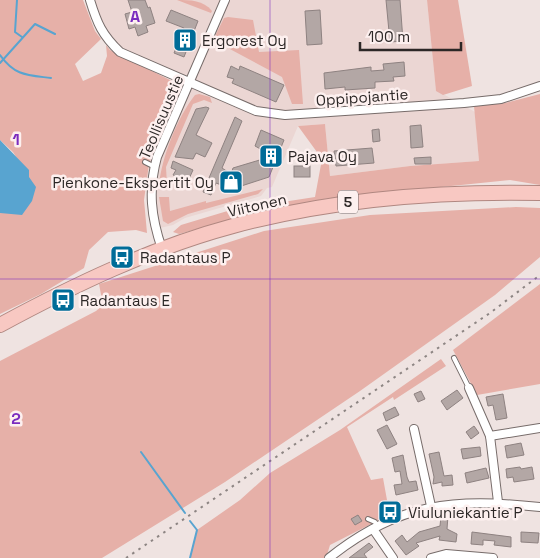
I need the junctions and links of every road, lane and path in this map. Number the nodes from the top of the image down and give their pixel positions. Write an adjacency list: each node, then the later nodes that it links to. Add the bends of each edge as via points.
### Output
1 (90, 0): 3 (street, Oppipojantie, via 98,27 120,52)
2 (225, 0): 3 (street, Teollisuustie)
3 (190, 83): 4 (street, Oppipojantie, via 256,111 294,115 492,100); 6 (street, Teollisuustie)
4 (540, 86)
5 (145, 162): 6 (lane)
6 (155, 167): 8 (street, Teollisuustie, via 150,191 151,208)
7 (540, 193): 8 (highway, Viitonen / 5, via 467,193 343,203 233,226)
8 (162, 249): 9 (highway, Viitonen / 5, via 107,271)
9 (0, 325)
10 (454, 358): 11 (lane)
11 (469, 388): 14 (street)
12 (540, 428): 14 (street)
13 (414, 429): 16 (street)
14 (490, 436): 15 (street)
15 (498, 502): 16 (street); 17 (street)
16 (431, 506): 19 (street, via 399,515)
17 (540, 507)
18 (368, 519): 19 (lane, via 375,522)
19 (375, 528): 20 (street); 21 (street)
20 (329, 558)
21 (393, 558)
22 (431, 558): 23 (street, via 446,554)
23 (493, 558)

